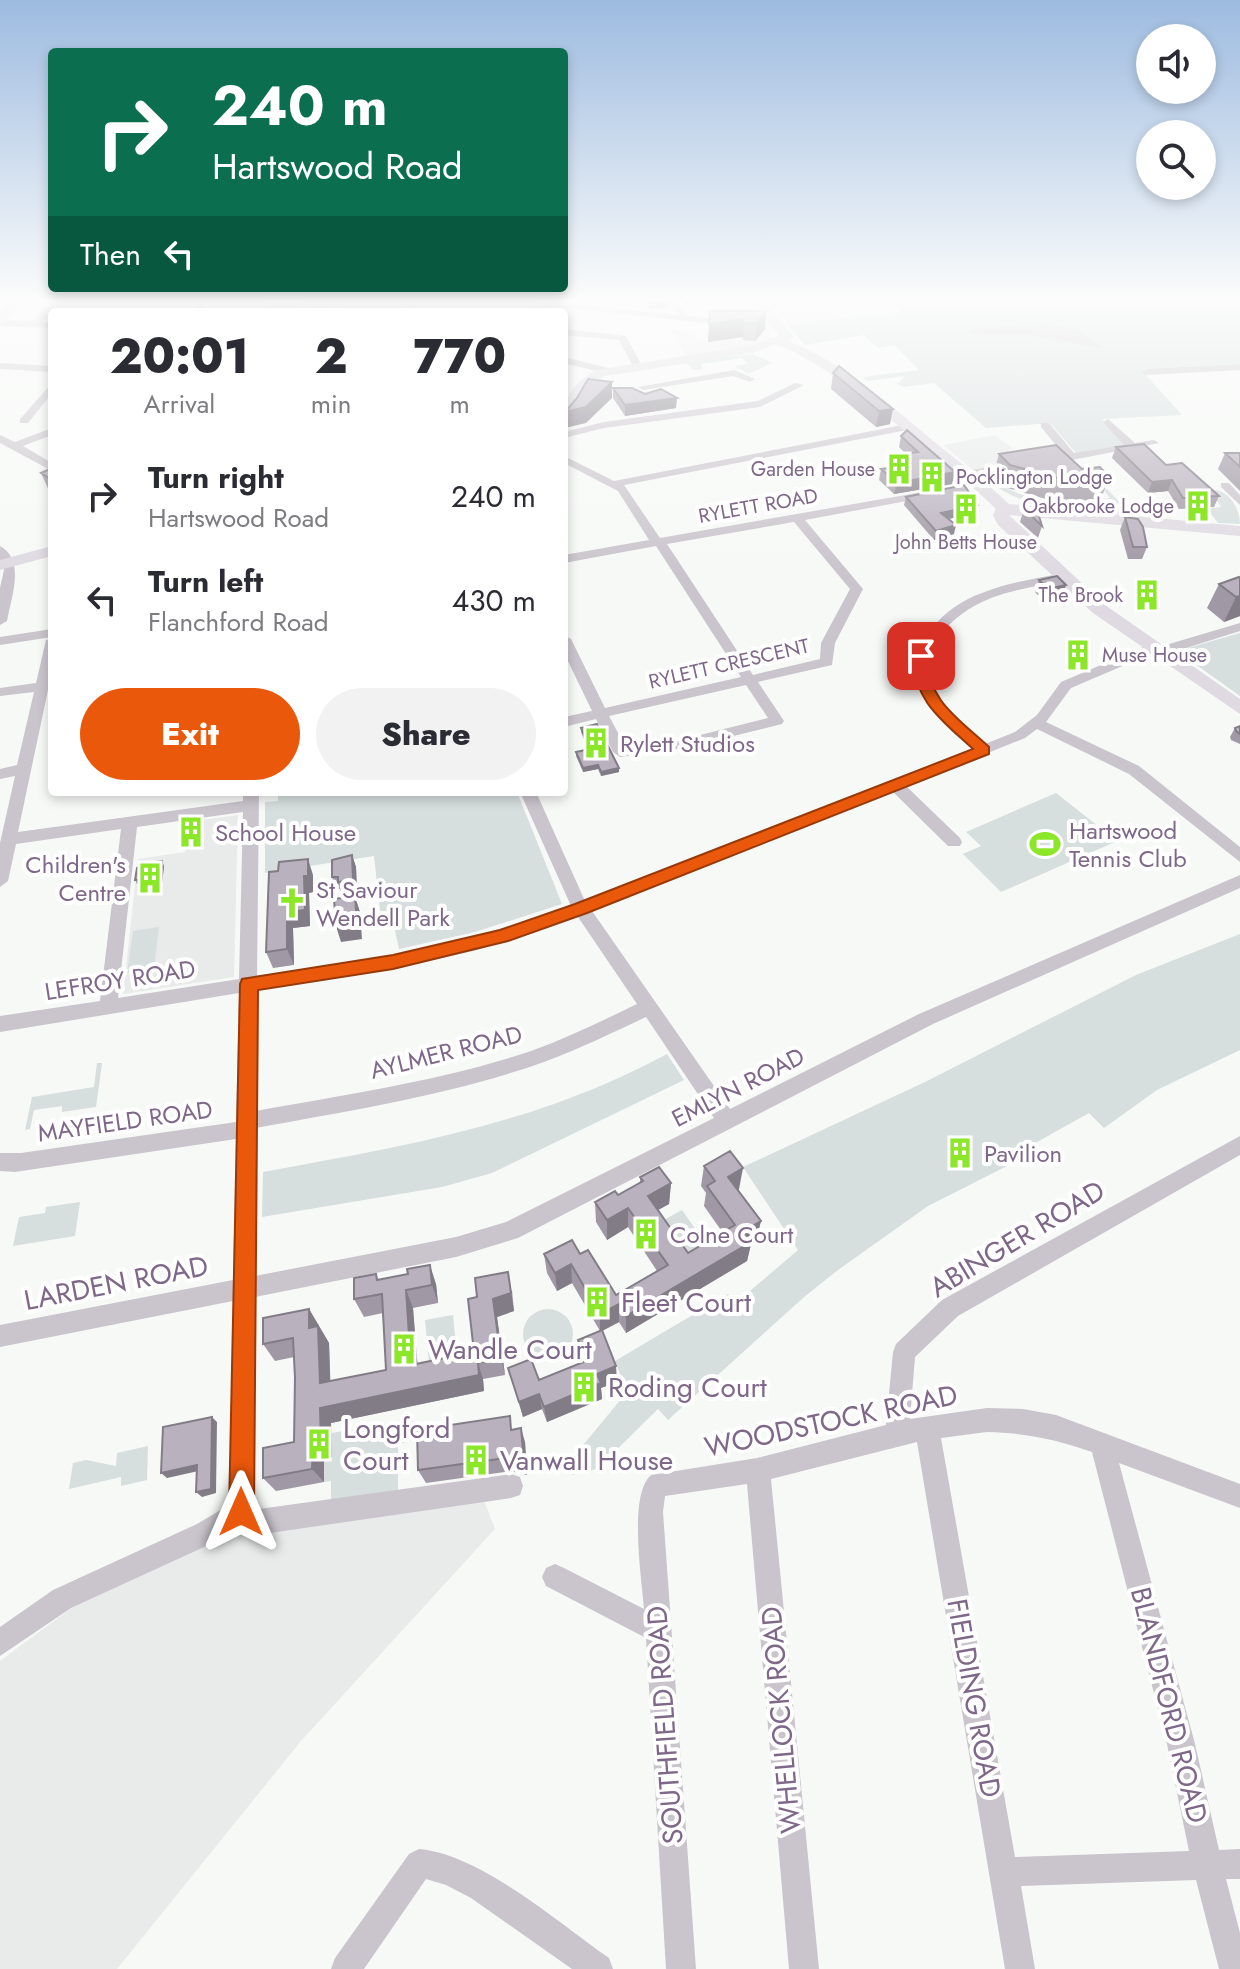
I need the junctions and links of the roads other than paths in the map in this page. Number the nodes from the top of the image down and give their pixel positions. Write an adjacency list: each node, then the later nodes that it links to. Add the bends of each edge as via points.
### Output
1 (48, 391): 4 (street)
2 (787, 391): 9 (street, via 760,404)
3 (864, 391): 7 (main road)
4 (24, 421)
5 (1108, 422): 12 (street)
6 (1045, 425): 14 (street)
7 (908, 427): 17 (main road); 18 (street)
8 (48, 433): 13 (street)
9 (568, 434)
10 (0, 438): 13 (street)
11 (1154, 443): 12 (street)
12 (1130, 444): 14 (street)
13 (14, 446): 16 (street)
14 (1072, 457): 17 (street)
15 (568, 461): 18 (street)
16 (48, 466)
17 (967, 477): 22 (main road)
18 (614, 484): 25 (street)
19 (1225, 485): 21 (street)
20 (945, 491): 23 (street, RYLETT ROAD)
21 (1240, 502)
22 (1004, 508): 24 (main road, via 1014,514 1148,516); 29 (main road, via 1004,522)
23 (797, 518): 25 (street, RYLETT ROAD); 37 (street, RYLETT CRESCENT, via 857,592 828,643 827,662)
24 (1240, 531)
25 (658, 542): 27 (street, RYLETT ROAD); 37 (street)
26 (48, 552): 28 (main road)
27 (568, 558)
28 (3, 559): 30 (street)
29 (1062, 577): 35 (main road); 46 (street, via 973,601 943,623 924,648 919,669 929,696)
30 (0, 621)
31 (1240, 627): 35 (street)
32 (48, 634): 33 (street)
33 (0, 641)
34 (568, 647): 41 (street)
35 (1156, 650): 40 (main road); 43 (street, via 1066,685)
36 (48, 657): 38 (street)
37 (749, 680): 41 (street, RYLETT CRESCENT); 44 (street, via 777,721)
38 (42, 686): 39 (street); 47 (street)
39 (0, 692)
40 (1240, 708)
41 (603, 713): 42 (street, RYLETT CRESCENT); 45 (street, via 620,752)
42 (568, 721)
43 (1037, 723): 46 (street, LEFROY ROAD); 55 (street, via 1134,770)
44 (705, 738)
45 (686, 743)
46 (983, 750): 49 (street, LEFROY ROAD)
47 (24, 769): 48 (street); 53 (street)
48 (0, 774)
49 (895, 785): 54 (street); 58 (street, LEFROY ROAD)
50 (530, 796): 58 (street)
51 (251, 798): 52 (street); 59 (street)
52 (130, 822): 53 (street); 60 (street)
53 (9, 839): 56 (street)
54 (954, 842)
55 (1240, 856)
56 (0, 881)
57 (1240, 881): 63 (street, EMLYN ROAD, via 926,1019)
58 (581, 909): 59 (street, LEFROY ROAD, via 449,950); 61 (street)
59 (249, 984): 60 (street, LEFROY ROAD); 64 (street)
60 (108, 1007): 62 (street, LEFROY ROAD)
61 (649, 1007): 63 (street); 64 (street, AYLMER ROAD, via 552,1051 480,1074)
62 (0, 1024)
63 (727, 1121): 67 (street, EMLYN ROAD, via 510,1231 456,1247)
64 (246, 1125): 66 (street, MAYFIELD ROAD); 67 (street)
65 (1240, 1145): 70 (street, ABINGER ROAD, via 950,1308 904,1352)
66 (8, 1161)
67 (244, 1288): 68 (street, LARDEN ROAD); 76 (street)
68 (0, 1336)
69 (927, 1428): 70 (street, WOODSTOCK ROAD); 71 (street, WOODSTOCK ROAD, via 1037,1421); 82 (street, FIELDING ROAD)
70 (897, 1436): 72 (street, WOODSTOCK ROAD)
71 (1101, 1442): 75 (street, WOODSTOCK ROAD); 80 (street, BLANDFORD ROAD, via 1181,1744)
72 (758, 1470): 73 (street, WOODSTOCK ROAD); 86 (street, WHELLOCK ROAD)
73 (660, 1484): 78 (street, SOUTHFIELD ROAD, via 651,1498)
74 (511, 1486): 76 (street, via 256,1522)
75 (1240, 1496)
76 (241, 1512): 79 (street, via 62,1599)
77 (555, 1577): 78 (street)
78 (659, 1631): 85 (street, SOUTHFIELD ROAD)
79 (0, 1643)
80 (1207, 1864): 81 (street); 82 (street); 88 (street, BLANDFORD ROAD)
81 (1240, 1864)
82 (1003, 1872): 87 (street, FIELDING ROAD)
83 (346, 1969): 84 (street, via 419,1864 428,1862 450,1869)
84 (598, 1969)
85 (681, 1969)
86 (804, 1969)
87 (1020, 1969)
88 (1234, 1969)

